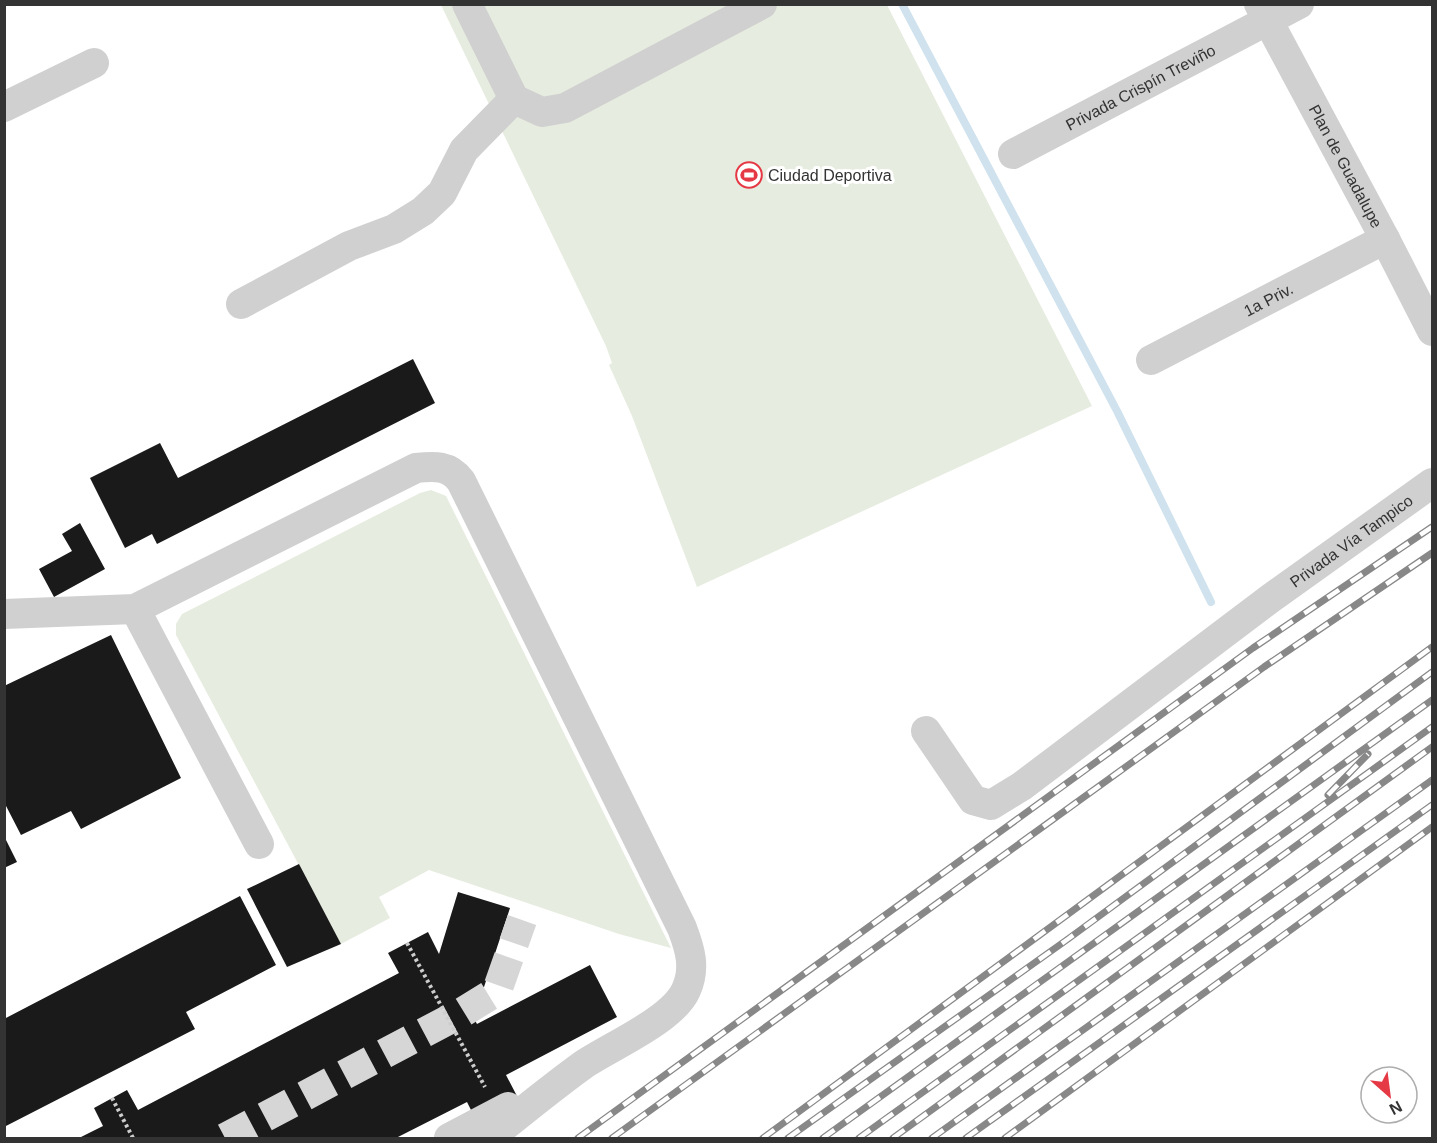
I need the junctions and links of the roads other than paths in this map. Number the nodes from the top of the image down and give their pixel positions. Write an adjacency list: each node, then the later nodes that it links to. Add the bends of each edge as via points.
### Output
1 (467, 4): 6 (street)
2 (762, 4): 6 (street, via 565,108 542,112)
3 (1299, 4): 4 (street, Privada Crispín Treviño)
4 (1263, 13): 8 (street, Privada Crispín Treviño); 9 (street, Plan de Guadalupe)
5 (94, 63): 7 (street)
6 (514, 99): 10 (street, via 464,150 442,193 423,211)
7 (4, 107)
8 (1013, 154)
9 (1385, 239): 11 (street, Plan de Guadalupe); 12 (street, 1a Priv.)
10 (241, 304)
11 (1432, 331)
12 (1151, 360)
13 (1432, 483): 16 (street, Privada Vía Tampico, via 991,805 973,800)
14 (135, 609): 15 (street); 17 (street); 18 (street, via 416,468 437,466 454,472 692,955 692,970 680,1002)
15 (4, 614)
16 (926, 731)
17 (259, 844)
18 (584, 1065): 19 (street); 20 (street)
19 (449, 1138)
20 (489, 1138)

